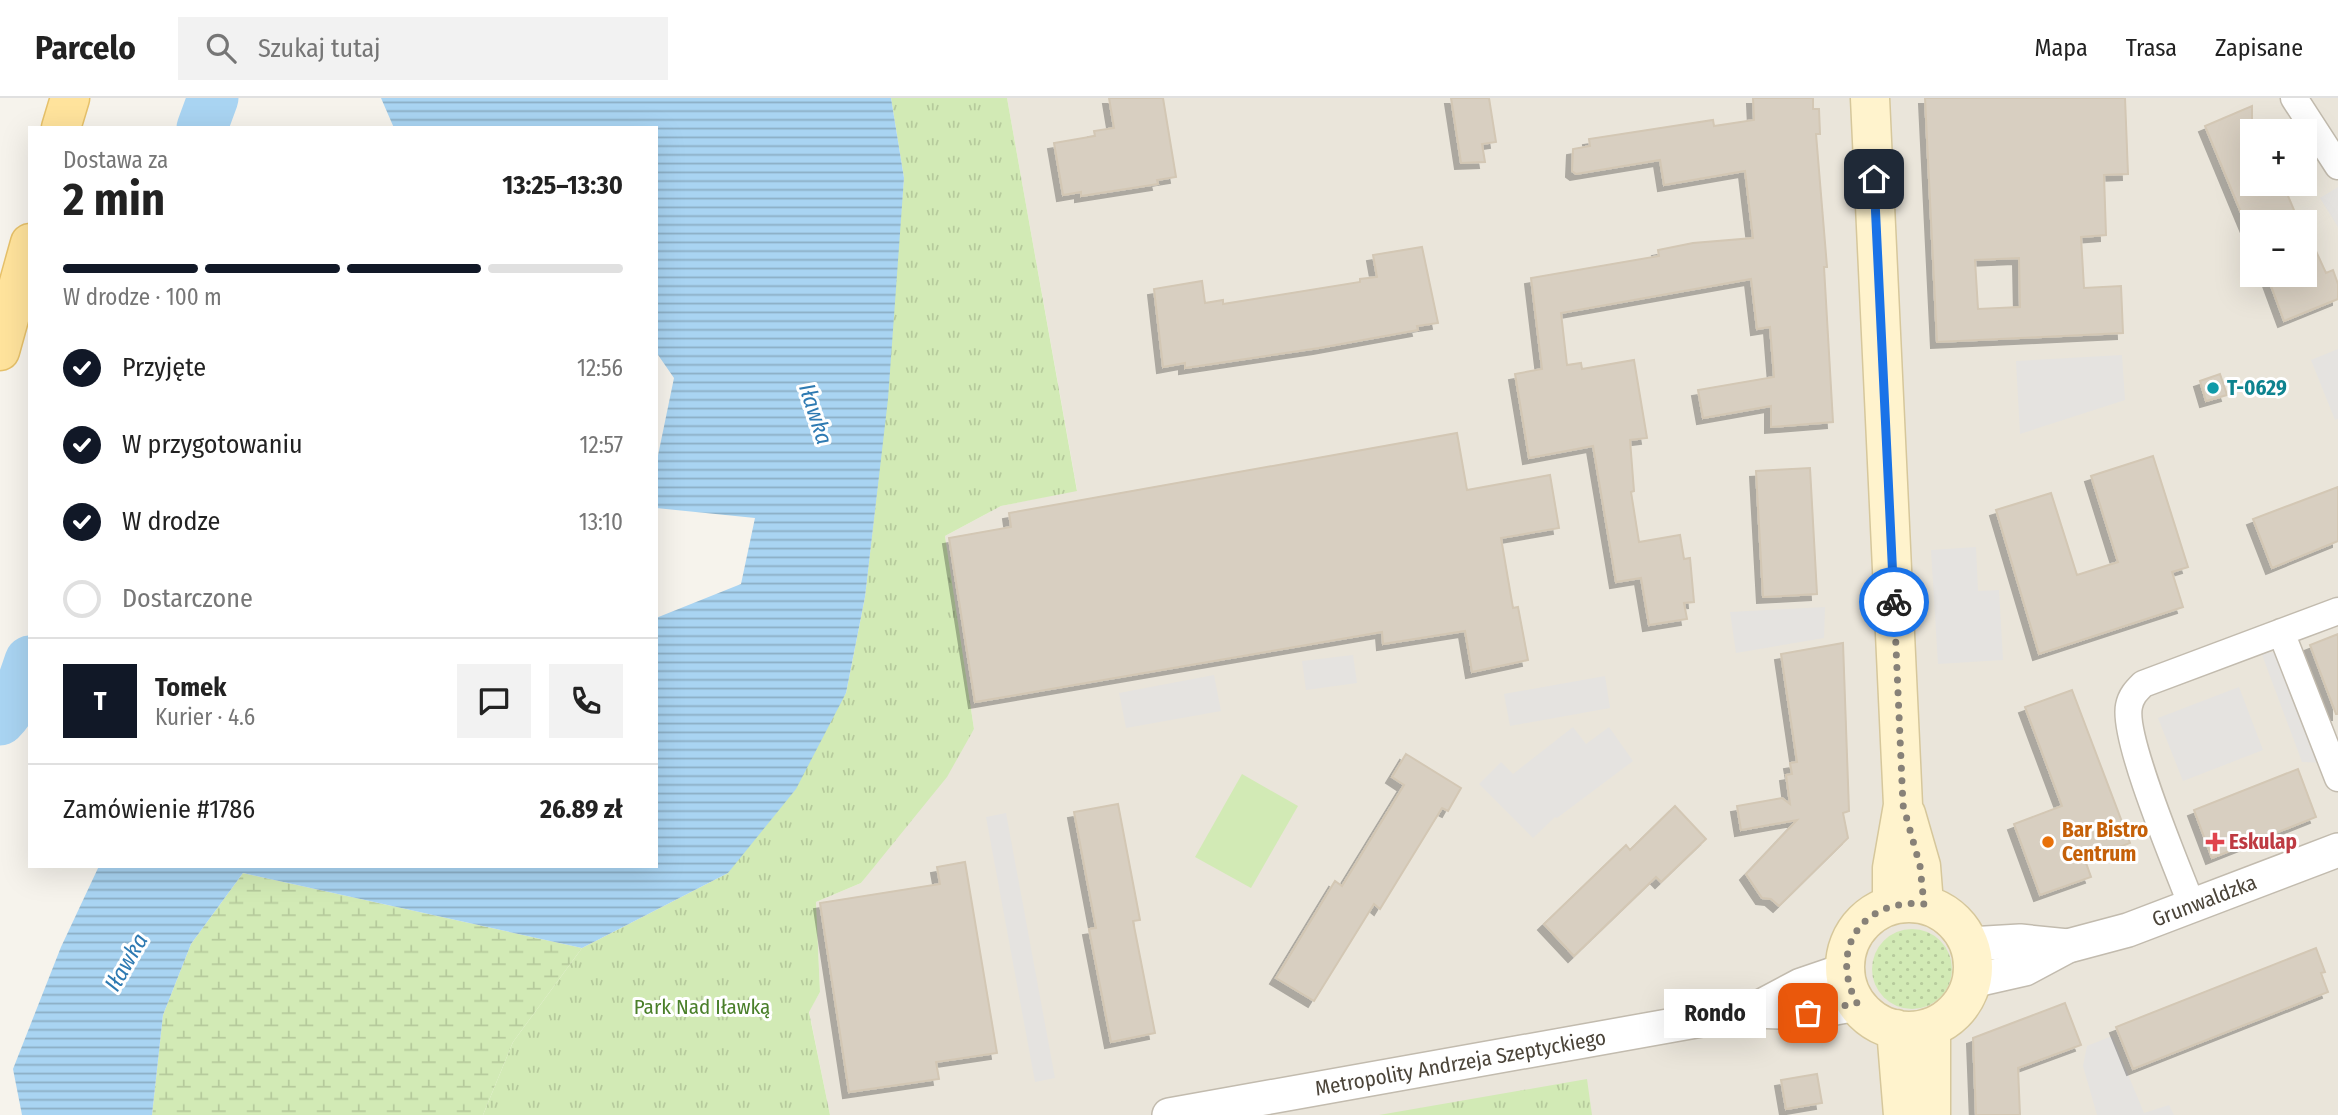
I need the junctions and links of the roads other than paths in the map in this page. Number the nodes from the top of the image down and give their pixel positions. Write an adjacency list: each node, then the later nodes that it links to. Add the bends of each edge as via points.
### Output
1 (70, 98): 4 (main road)
2 (1870, 98): 12 (main road, via 1903,805 1920,866)
3 (2294, 98): 5 (street)
4 (62, 126)
5 (2338, 166)
6 (28, 250): 7 (main road)
7 (0, 351)
8 (2338, 611): 9 (street)
9 (2281, 632): 10 (street); 13 (street, via 2143,684 2133,693 2128,708 2136,755)
10 (2338, 778)
11 (2338, 850): 13 (street, Grunwaldzka)
12 (1908, 905): 14 (main road, via 1951,919); 15 (main road, via 1875,912 1853,937)
13 (2192, 906): 14 (street, Grunwaldzka, via 2068,946 2025,969)
14 (1971, 962): 16 (main road, via 1964,1001 1950,1016)
15 (1851, 987): 16 (main road, via 1868,1015); 17 (street, Metropolity Andrzeja Szeptyckiego, via 1801,985 1752,1011)
16 (1914, 1028): 18 (main road); 19 (main road)
17 (1169, 1115)
18 (1903, 1115)
19 (1931, 1115)

